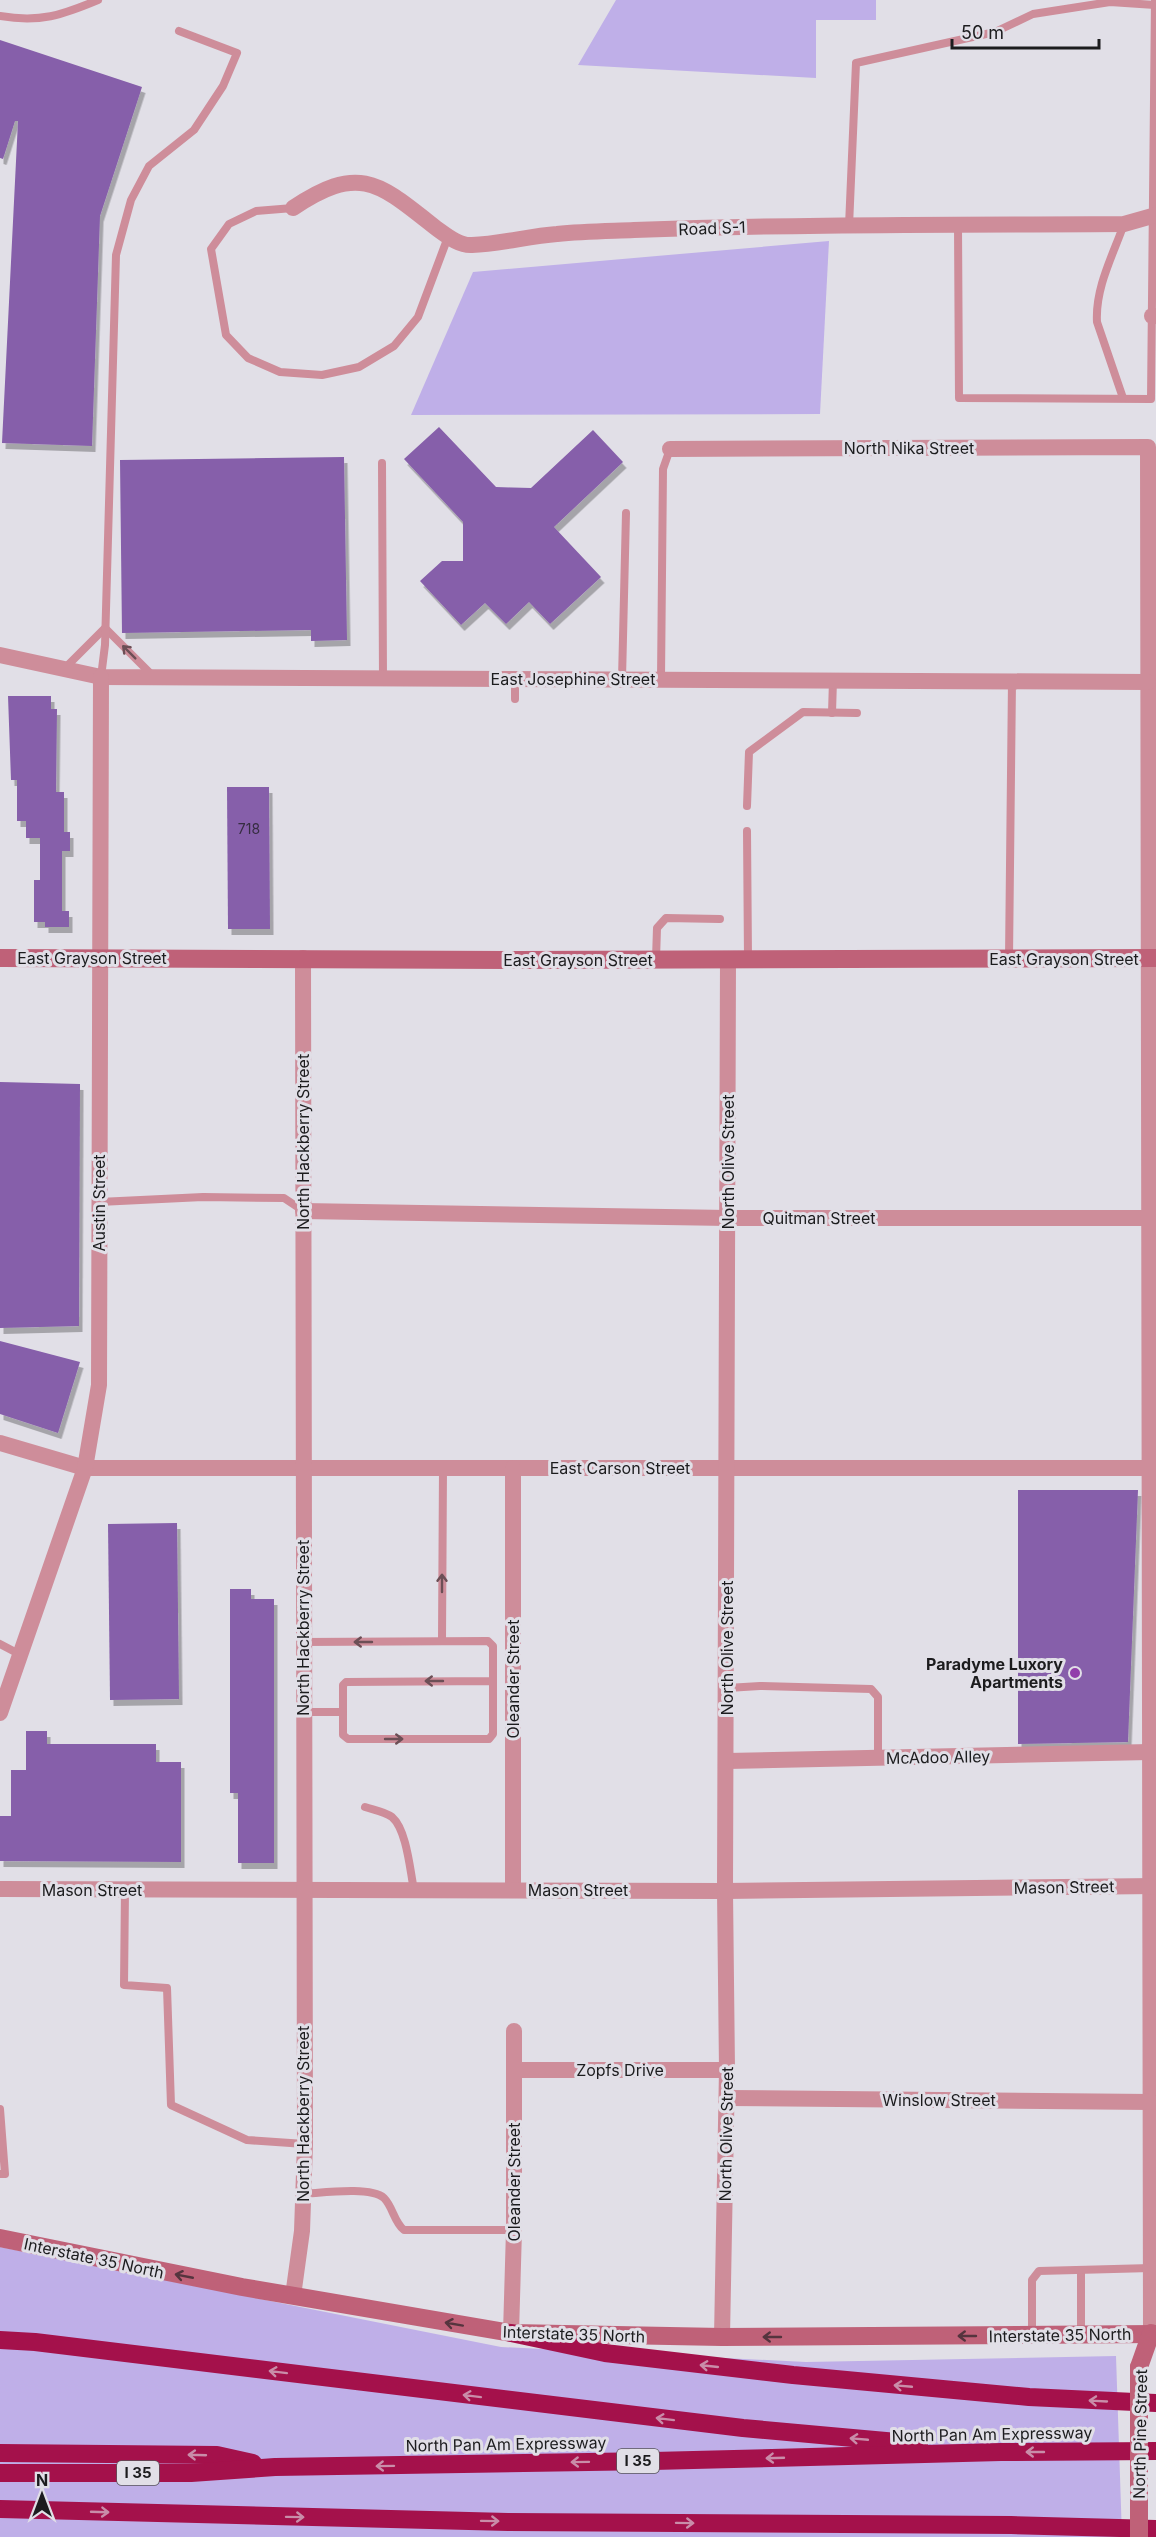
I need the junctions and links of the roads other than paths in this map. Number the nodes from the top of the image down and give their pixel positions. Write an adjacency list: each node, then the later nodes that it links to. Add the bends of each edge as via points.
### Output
1 (98, 0): 3 (lane, via 52,18)
2 (1155, 2): 6 (lane); 9 (lane, via 1110,2 1033,14 995,32 856,63)
3 (0, 16)
4 (179, 31): 17 (lane, via 237,52 223,86 194,130 149,166 131,200 116,255)
5 (293, 208): 10 (street, Road S-1, via 334,185 360,182 392,194); 10 (lane, via 255,211 229,224 211,249 226,335 248,358 280,372 322,375 358,367 394,346 418,317)
6 (1154, 215): 7 (street, Road S-1); 11 (lane)
7 (1125, 224): 8 (street, Road S-1); 12 (lane, via 1096,311)
8 (958, 225): 9 (street, Road S-1); 12 (lane, via 959,398)
9 (849, 227): 10 (street, Road S-1, via 622,230 469,246)
10 (448, 237)
11 (1154, 316): 12 (lane, via 1151,399)
12 (1123, 398)
13 (1148, 447): 14 (street, North Nika Street); 28 (street, North Pine Street)
14 (670, 449): 25 (lane, via 663,468)
15 (382, 463): 22 (lane)
16 (626, 513): 24 (lane)
17 (105, 628): 19 (lane); 20 (lane); 21 (lane, one-way to 17)
18 (0, 655): 19 (street, East Josephine Street)
19 (65, 669): 20 (street, East Josephine Street)
20 (100, 677): 21 (street, East Josephine Street); 36 (street, Austin Street)
21 (154, 677): 22 (street, East Josephine Street)
22 (383, 678): 23 (street, East Josephine Street)
23 (515, 679): 24 (street, East Josephine Street); 29 (lane)
24 (622, 679): 25 (street, East Josephine Street)
25 (661, 679): 26 (street, East Josephine Street)
26 (833, 680): 27 (street, East Josephine Street); 30 (lane)
27 (1012, 681): 28 (street, East Josephine Street); 42 (lane)
28 (1148, 681): 38 (street, North Pine Street)
29 (515, 699)
30 (832, 713): 31 (lane); 32 (lane, via 803,712 749,752)
31 (857, 713)
32 (747, 806)
33 (747, 831): 41 (lane)
34 (720, 919): 39 (lane, via 666,918 657,928)
35 (0, 958): 36 (main road, East Grayson Street)
36 (101, 958): 37 (main road, East Grayson Street); 43 (street, Austin Street)
37 (303, 958): 39 (main road, East Grayson Street); 44 (street, North Hackberry Street)
38 (1152, 958): 42 (main road, East Grayson Street); 46 (street, North Pine Street)
39 (656, 959): 40 (main road, East Grayson Street)
40 (728, 959): 41 (main road, East Grayson Street); 45 (street, North Olive Street)
41 (748, 959): 42 (main road, East Grayson Street)
42 (1009, 959)
43 (99, 1202): 44 (lane, via 284,1198); 48 (street, Austin Street, via 99,1385)
44 (303, 1211): 45 (street, Quitman Street); 49 (street, North Hackberry Street)
45 (728, 1218): 46 (street, Quitman Street); 52 (street, North Olive Street)
46 (1153, 1218): 53 (street, North Pine Street)
47 (0, 1443): 48 (street, East Carson Street)
48 (85, 1468): 49 (street, East Carson Street); 57 (street, Austin Street)
49 (303, 1468): 50 (street, East Carson Street); 55 (street, North Hackberry Street)
50 (442, 1468): 51 (street, East Carson Street); 54 (lane, one-way to 50)
51 (513, 1468): 52 (street, East Carson Street); 73 (street, Oleander Street)
52 (726, 1468): 53 (street, East Carson Street); 60 (street, North Olive Street)
53 (1153, 1468): 59 (street, North Pine Street)
54 (442, 1641): 55 (lane, one-way to 55); 58 (lane, via 488,1641 493,1646)
55 (303, 1642): 61 (street, North Hackberry Street)
56 (0, 1644): 57 (lane)
57 (19, 1654): 63 (street, Austin Street)
58 (493, 1681): 62 (lane, one-way to 62, via 346,1682); 62 (lane, one-way to 58, via 343,1735 348,1739 489,1739 493,1734)
59 (1153, 1682): 64 (street, North Pine Street)
60 (727, 1688): 65 (lane, via 871,1689 878,1697); 66 (street, North Olive Street)
61 (303, 1712): 62 (lane); 71 (street, North Hackberry Street)
62 (343, 1712)
63 (0, 1713)
64 (1150, 1752): 65 (street, McAdoo Alley); 68 (street, North Pine Street)
65 (878, 1758): 66 (street, McAdoo Alley)
66 (727, 1761): 74 (street, North Olive Street)
67 (365, 1807): 72 (lane, via 383,1812 397,1823)
68 (1153, 1886): 74 (street, Mason Street); 79 (street, North Pine Street)
69 (0, 1889): 70 (street, Mason Street)
70 (125, 1890): 71 (street, Mason Street); 81 (lane, via 124,1985 167,1988 171,2105 247,2140)
71 (303, 1890): 72 (street, Mason Street); 81 (street, North Hackberry Street)
72 (414, 1890): 73 (street, Mason Street)
73 (513, 1890): 74 (street, Mason Street)
74 (725, 1891): 77 (street, North Olive Street)
75 (514, 2031): 76 (street, Oleander Street)
76 (514, 2070): 77 (street, Zopfs Drive); 84 (street, Oleander Street)
77 (727, 2070): 78 (street, North Olive Street)
78 (727, 2098): 79 (street, Winslow Street); 92 (street, North Olive Street)
79 (1151, 2102): 86 (street, North Pine Street)
80 (0, 2109): 82 (lane, via 5,2174)
81 (305, 2144): 83 (street, North Hackberry Street)
82 (0, 2174)
83 (303, 2194): 84 (lane, via 377,2193 404,2230); 88 (street, North Hackberry Street)
84 (514, 2230): 89 (street, Oleander Street)
85 (0, 2238): 88 (main road, Interstate 35 North, one-way to 85)
86 (1151, 2268): 87 (lane); 93 (street, North Pine Street)
87 (1081, 2270): 90 (lane, via 1035,2273); 91 (lane)
88 (293, 2296): 89 (main road, Interstate 35 North, one-way to 88)
89 (511, 2333): 92 (main road, Interstate 35 North); 95 (highway, one-way to 89, via 1029,2397 782,2374 605,2353)
90 (1032, 2335): 91 (main road, Interstate 35 North); 92 (main road, Interstate 35 North, one-way to 92)
91 (1081, 2335): 93 (main road, Interstate 35 North)
92 (722, 2337)
93 (1154, 2337): 103 (main road, North Pine Street, bridge, via 1139,2367)
94 (0, 2340): 98 (highway, one-way to 94, via 743,2428)
95 (1156, 2403)
96 (1156, 2451): 98 (highway, North Pan Am Expressway / I 35, one-way to 98)
97 (0, 2452): 99 (highway, one-way to 97, via 218,2455)
98 (1001, 2452): 99 (highway, North Pan Am Expressway / I 35, one-way to 99)
99 (275, 2467): 100 (highway, North Pan Am Expressway / I 35, via 191,2473)
100 (0, 2473)
101 (0, 2510): 102 (highway, one-way to 102, via 497,2522)
102 (1156, 2529)
103 (1139, 2537)

